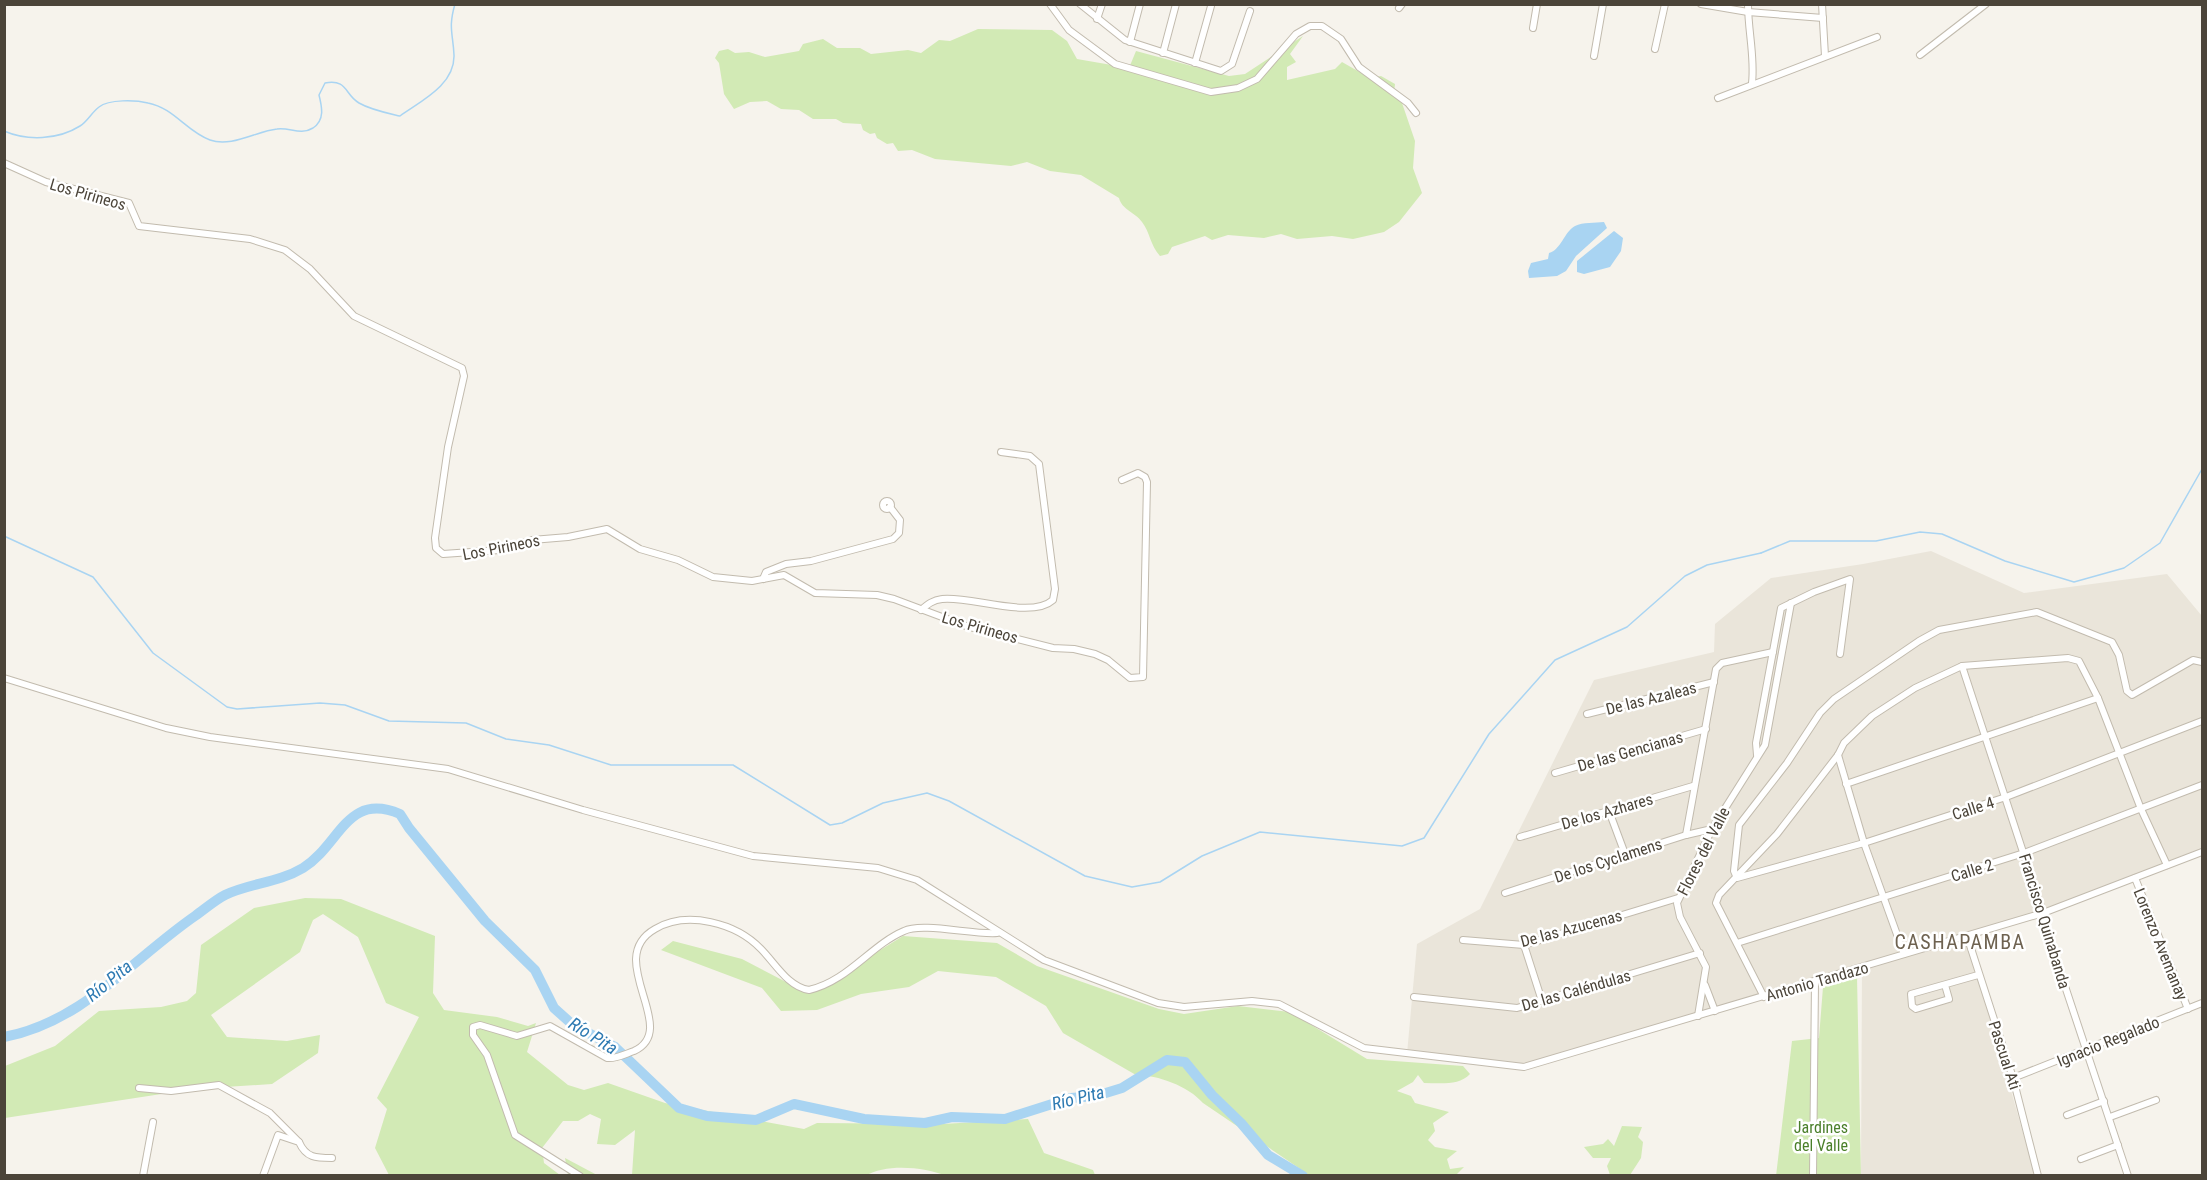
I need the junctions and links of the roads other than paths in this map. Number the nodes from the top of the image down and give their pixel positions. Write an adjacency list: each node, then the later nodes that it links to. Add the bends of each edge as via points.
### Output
1 (1050, 4): 29 (street, via 1069,30 1115,64 1211,93 1238,88 1257,79 1296,34 1310,26 1322,26 1341,39 1359,68 1408,102)
2 (1080, 4): 17 (street)
3 (1102, 4): 17 (street)
4 (1140, 4): 20 (street)
5 (1176, 4): 22 (street)
6 (1537, 4): 18 (street)
7 (1603, 4): 25 (street)
8 (1665, 4): 21 (street)
9 (1701, 4): 15 (street)
10 (1748, 4): 15 (street)
11 (1986, 4): 24 (street)
12 (1826, 5): 16 (street); 23 (street)
13 (1211, 6): 26 (street)
14 (1250, 11): 26 (street, via 1232,64 1221,71)
15 (1748, 12): 16 (street); 27 (street)
16 (1823, 18): 23 (street)
17 (1097, 20): 20 (street)
18 (1533, 28)
19 (1877, 37): 23 (street)
20 (1130, 42): 22 (street)
21 (1655, 49)
22 (1163, 53): 26 (street)
23 (1827, 55): 27 (street)
24 (1920, 55)
25 (1594, 56)
26 (1196, 63)
27 (1752, 83): 28 (street)
28 (1718, 98)
29 (1416, 113)
30 (4, 163): 34 (street, Los Pirineos, via 46,182 129,203 140,226 250,239 279,247 310,269 354,316 462,368 464,376 448,447 435,538 440,553 470,554 607,529 640,549 678,560 713,577)
31 (1001, 452): 36 (street, via 1030,456 1039,464 1055,589 1053,600 1045,605 998,606 945,599 931,602)
32 (1122, 480): 36 (street, Los Pirineos, via 1138,473 1148,482 1141,678 1130,678 1095,654 1053,648)
33 (890, 507): 34 (street, via 900,520 899,533 892,539 812,561 786,564 766,572)
34 (763, 579): 36 (street, Los Pirineos, via 784,575 815,593 877,595)
35 (1791, 603): 37 (street, Flores del Valle, via 1781,609); 38 (street, via 1850,579); 48 (street, Flores del Valle, via 1765,745)
36 (921, 610)
37 (1773, 652): 42 (street, De las Azaleas, via 1719,664); 48 (street, Flores del Valle)
38 (1840, 654)
39 (2201, 661): 66 (street, via 2193,660 2132,696 2127,691 2117,647 2107,639 2037,612 1939,630 1834,699 1820,713 1739,825 1734,863)
40 (1962, 666): 43 (street, via 2075,659); 47 (street, Francisco Quinabanda); 49 (street, via 1915,688 1872,716 1848,738)
41 (4, 678): 72 (street, via 166,728 448,769 753,856 878,868 917,880)
42 (1714, 682): 44 (street, De las Azaleas); 46 (street)
43 (2098, 698): 47 (street); 50 (street)
44 (1587, 714)
45 (2202, 721): 50 (street, Calle 4)
46 (1706, 729): 51 (street, De las Gencianas); 54 (street)
47 (1986, 738): 52 (street); 55 (street, Francisco Quinabanda)
48 (1757, 755): 58 (street, Flores del Valle)
49 (1838, 755): 52 (street); 66 (street)
50 (2119, 755): 55 (street, Calle 4); 56 (street)
51 (1555, 773)
52 (1846, 784): 61 (street)
53 (2202, 785): 56 (street, Calle 2)
54 (1693, 786): 57 (street, De los Azhares); 59 (street)
55 (2006, 797): 61 (street, Calle 4); 63 (street, Francisco Quinabanda)
56 (2141, 809): 63 (street, Calle 2); 65 (street)
57 (1609, 811): 60 (street, De los Azhares); 64 (street)
58 (1712, 829): 59 (street, De los Cyclamens); 70 (street, Flores del Valle)
59 (1686, 835): 64 (street, De los Cyclamens)
60 (1520, 837)
61 (1864, 843): 66 (street, Calle 4); 69 (street)
62 (2202, 852): 65 (street, Antonio Tandazo)
63 (2024, 853): 69 (street, Calle 2); 71 (street, Francisco Quinabanda)
64 (1625, 854): 68 (street, De los Cyclamens)
65 (2167, 865): 67 (street, Antonio Tandazo)
66 (1737, 878): 75 (street, via 1716,903)
67 (2135, 878): 71 (street, Antonio Tandazo); 87 (street, Lorenzo Avemanay)
68 (1505, 893)
69 (1886, 896): 75 (street, Calle 2); 78 (street)
70 (1678, 898): 76 (street, De las Azucenas); 77 (street, Flores del Valle, via 1680,917)
71 (2043, 913): 73 (street, Antonio Tandazo); 90 (street, Francisco Quinabanda)
72 (998, 933): 89 (street, Antonio Tandazo, via 1044,960 1167,1005 1252,1000 1279,1004 1364,1048 1531,1066); 104 (street, via 922,928 903,931 846,972 809,990 793,984 759,947 736,932 692,919 670,922 644,937 636,950 635,967 650,1017 643,1044 630,1052 608,1058 550,1026 517,1035 480,1025 473,1027 515,1135)
73 (1967, 936): 78 (street, Antonio Tandazo); 79 (street, Pascual Ati)
74 (1463, 940): 76 (street, De las Azucenas)
75 (1737, 943): 84 (street)
76 (1524, 945): 85 (street)
77 (1700, 953): 81 (street, Flores del Valle, via 1706,967); 85 (street, De las Caléndulas)
78 (1904, 954): 80 (street, Antonio Tandazo)
79 (1978, 975): 82 (street); 91 (street, Pascual Ati)
80 (1815, 982): 84 (street, Antonio Tandazo); 105 (street)
81 (1704, 984): 88 (street, Flores del Valle); 89 (street, Flores del Valle)
82 (1945, 985): 82 (street, via 1949,999 1916,1009 1912,1006 1911,994)
83 (1414, 997): 85 (street, De las Caléndulas, via 1515,1008)
84 (1764, 997): 88 (street, Antonio Tandazo)
85 (1542, 1001)
86 (2202, 1004): 87 (street, Ignacio Regalado)
87 (2188, 1009): 90 (street, Ignacio Regalado)
88 (1715, 1011): 89 (street, Antonio Tandazo)
89 (1698, 1016)
90 (2086, 1050): 91 (street, Ignacio Regalado); 94 (street, Francisco Quinabanda)
91 (2013, 1078): 106 (street, Pascual Ati)
92 (139, 1088): 98 (street, via 171,1091 219,1085 270,1113)
93 (2156, 1100): 96 (street)
94 (2104, 1101): 95 (street); 96 (street, Francisco Quinabanda)
95 (2067, 1115)
96 (2110, 1117): 99 (street, Francisco Quinabanda)
97 (153, 1122): 102 (street)
98 (299, 1143): 100 (street, via 312,1158); 103 (street, via 282,1134 276,1136)
99 (2118, 1145): 101 (street); 107 (street, Francisco Quinabanda)
100 (332, 1158)
101 (2081, 1159)
102 (143, 1176)
103 (263, 1176)
104 (580, 1176)
105 (1813, 1176)
106 (2038, 1176)
107 (2128, 1176)

